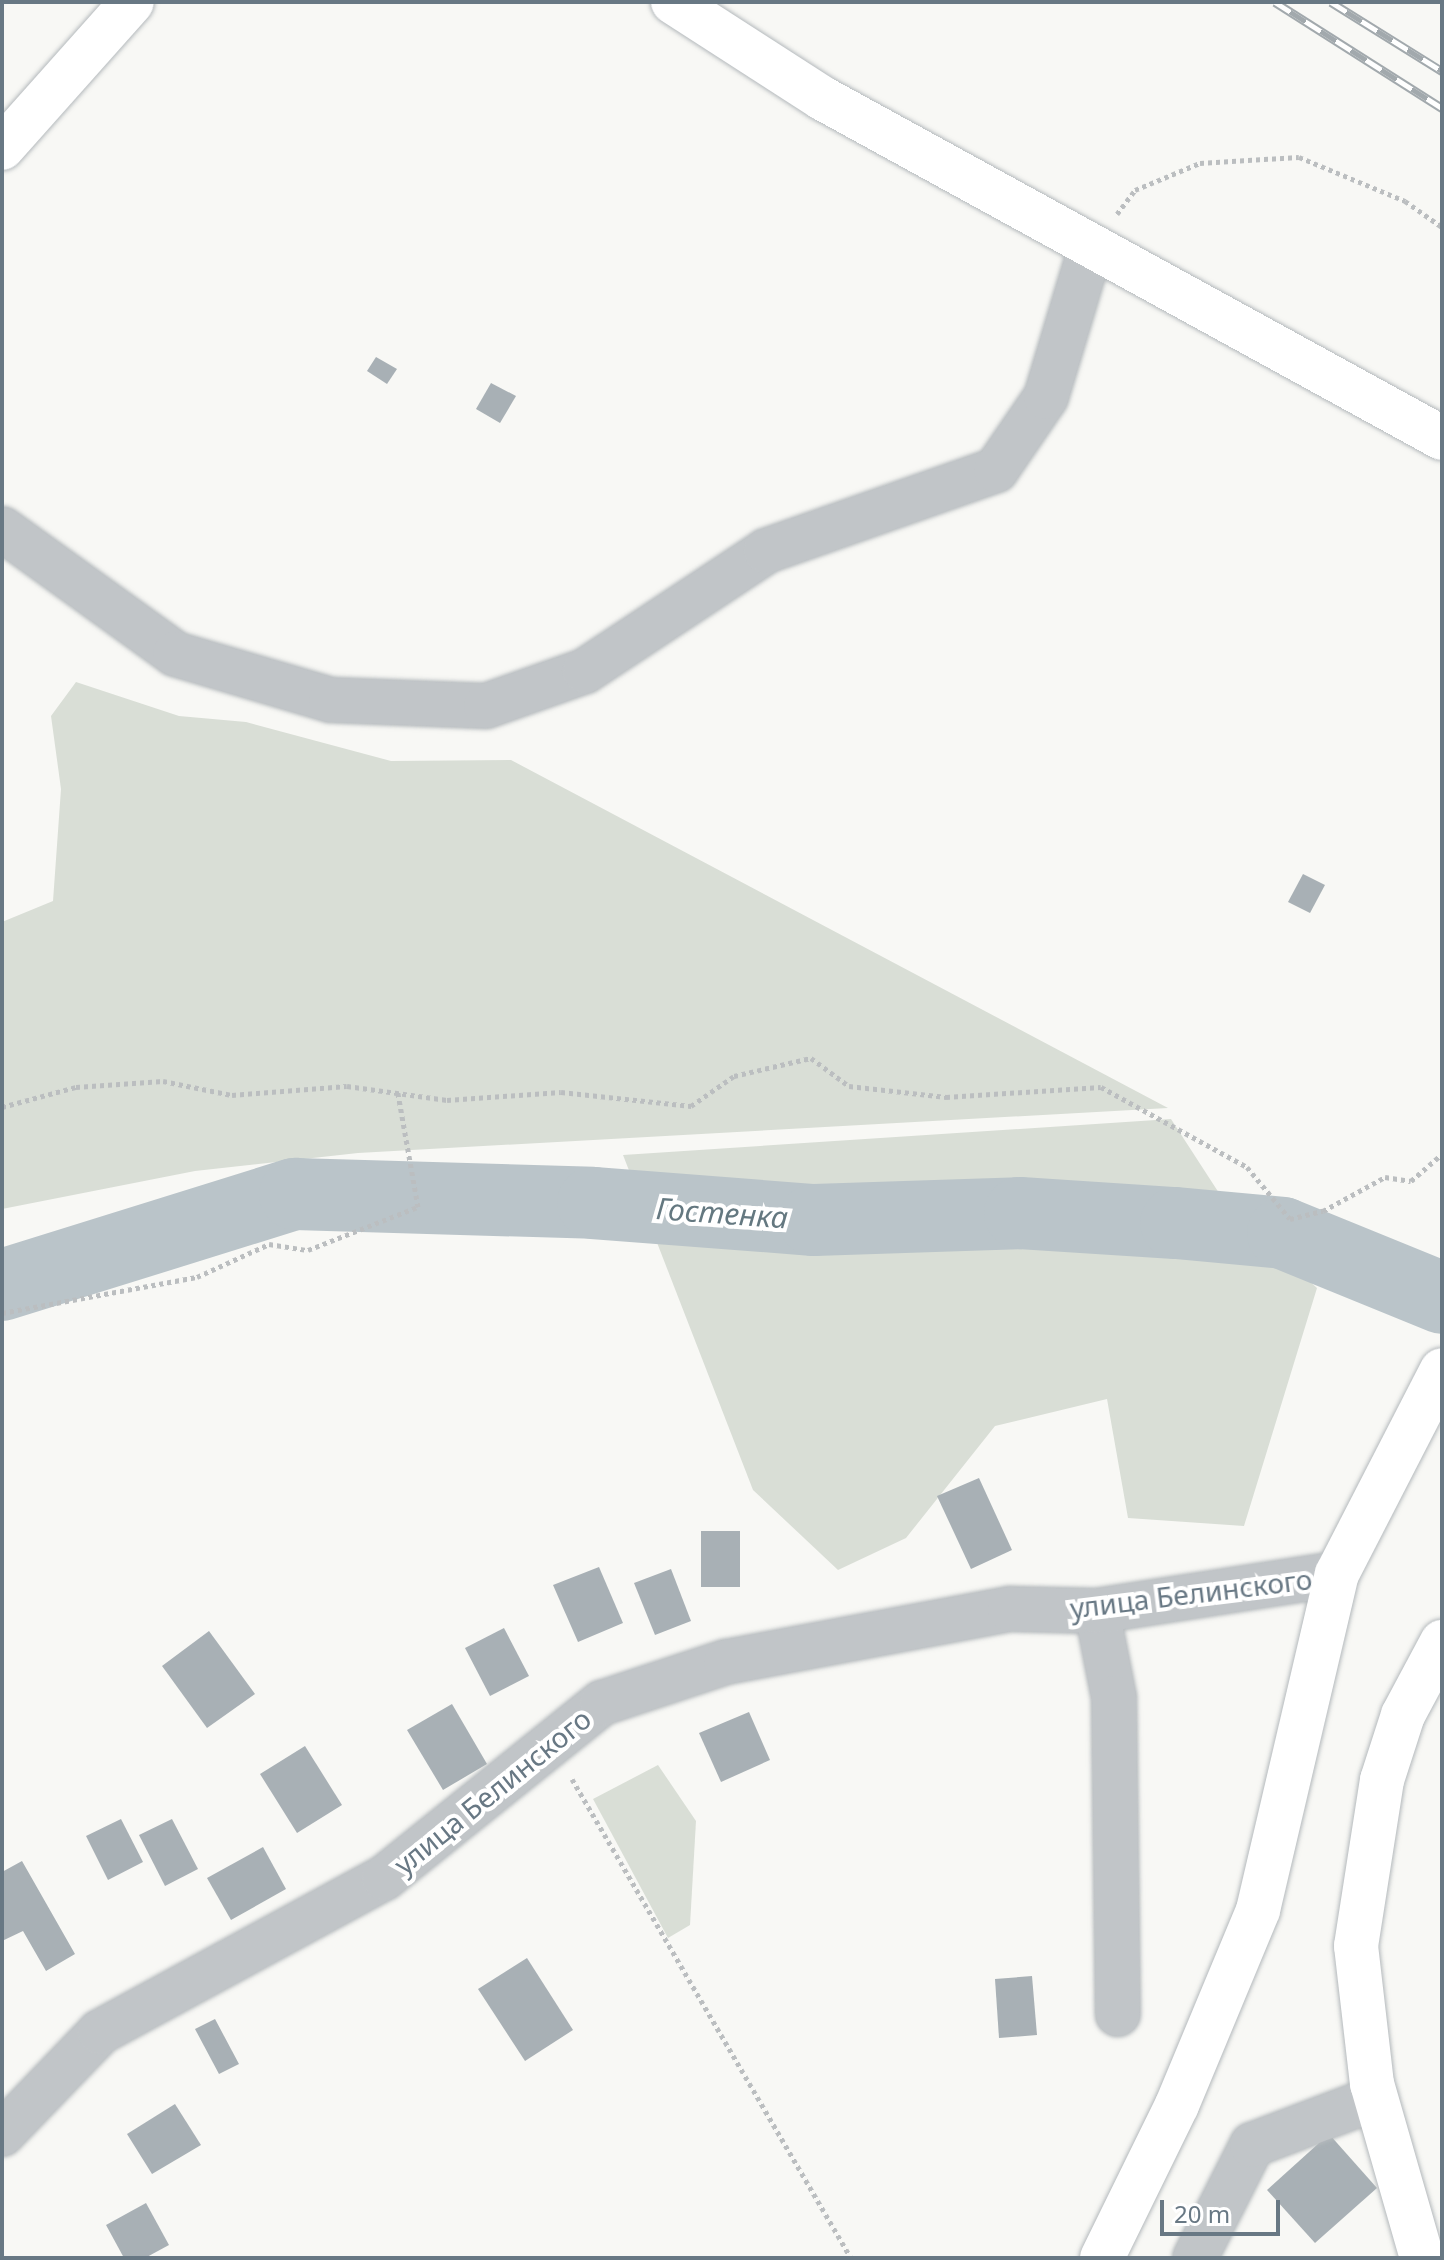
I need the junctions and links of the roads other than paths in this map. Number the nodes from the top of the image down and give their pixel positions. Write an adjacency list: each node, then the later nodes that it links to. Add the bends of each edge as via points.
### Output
1 (132, 2): 3 (main road)
2 (673, 2): 4 (main road, via 822,98)
3 (2, 148)
4 (1090, 250): 5 (main road); 6 (street, via 1046,397 996,470 766,551 585,671 486,706 331,700 175,654)
5 (1442, 438)
6 (2, 529)
7 (1442, 1370): 8 (main road)
8 (1337, 1574): 9 (street, улица Белинского); 14 (main road, via 1258,1910 1177,2105)
9 (1097, 1611): 11 (street, via 1114,1698); 13 (street, улица Белинского, via 1010,1609 726,1662 602,1703 549,1740 502,1789 384,1878 100,2032)
10 (1442, 1642): 12 (main road, via 1403,1715 1362,1882 1356,1946)
11 (1118, 2014)
12 (1376, 2098): 15 (street, via 1252,2145); 16 (main road)
13 (2, 2134)
14 (1102, 2252)
15 (1195, 2258)
16 (1422, 2258)

